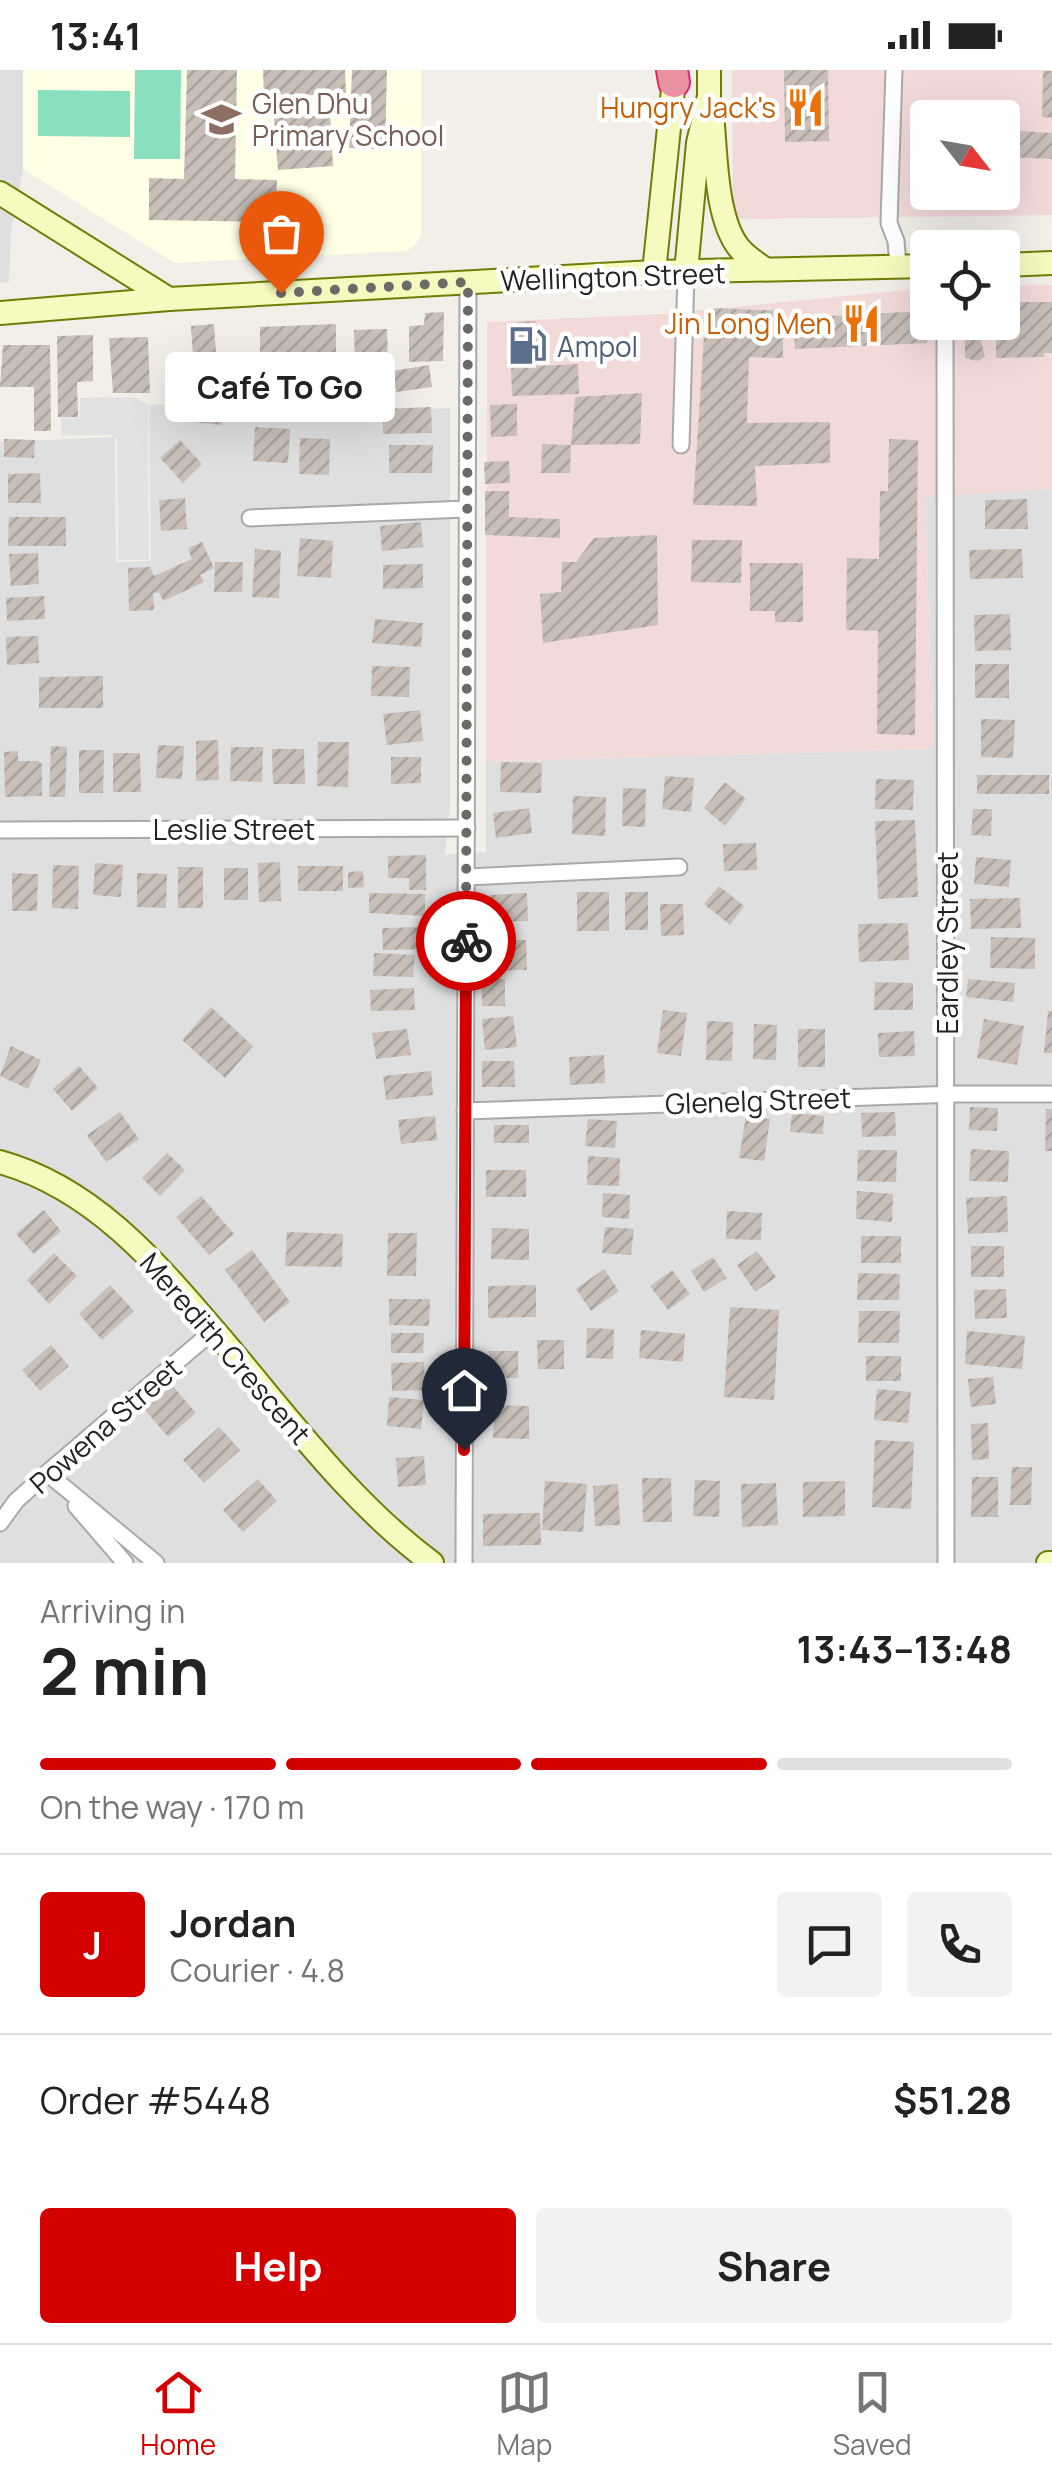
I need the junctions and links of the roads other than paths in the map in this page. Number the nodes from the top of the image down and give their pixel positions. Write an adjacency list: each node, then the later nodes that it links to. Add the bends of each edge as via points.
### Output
1 (894, 70): 6 (street, via 890,222)
2 (674, 74): 3 (main road); 10 (main road)
3 (709, 82): 9 (main road, via 728,226 739,248); 11 (main road)
4 (0, 193): 13 (main road)
5 (1052, 264): 8 (main road)
6 (898, 265): 7 (main road, Wellington Street); 9 (main road, Wellington Street)
7 (910, 265)
8 (1020, 265)
9 (765, 269): 11 (main road, Wellington Street)
10 (654, 272): 11 (main road, Wellington Street); 12 (main road, Wellington Street)
11 (686, 272): 16 (street)
12 (468, 282): 13 (main road, Wellington Street); 17 (street)
13 (170, 299): 14 (main road, Wellington Street)
14 (0, 314)
15 (945, 340): 23 (street, Eardley Street)
16 (680, 445)
17 (466, 508): 18 (street); 19 (street)
18 (250, 518)
19 (467, 828): 20 (street, Leslie Street); 22 (street)
20 (0, 830)
21 (678, 867): 22 (street)
22 (467, 878): 25 (street)
23 (948, 1094): 24 (street, Glenelg Street); 25 (street, Glenelg Street); 34 (street, Eardley Street)
24 (1052, 1094)
25 (465, 1111): 33 (street)
26 (0, 1162): 27 (main road, Meredith Crescent, via 56,1183 116,1225)
27 (214, 1330): 28 (street, Powena Street); 32 (main road, Meredith Crescent, via 332,1470)
28 (47, 1473): 29 (street, Powena Street); 30 (street); 31 (street)
29 (0, 1524)
30 (125, 1563)
31 (156, 1563)
32 (432, 1563)
33 (464, 1563)
34 (946, 1563)

